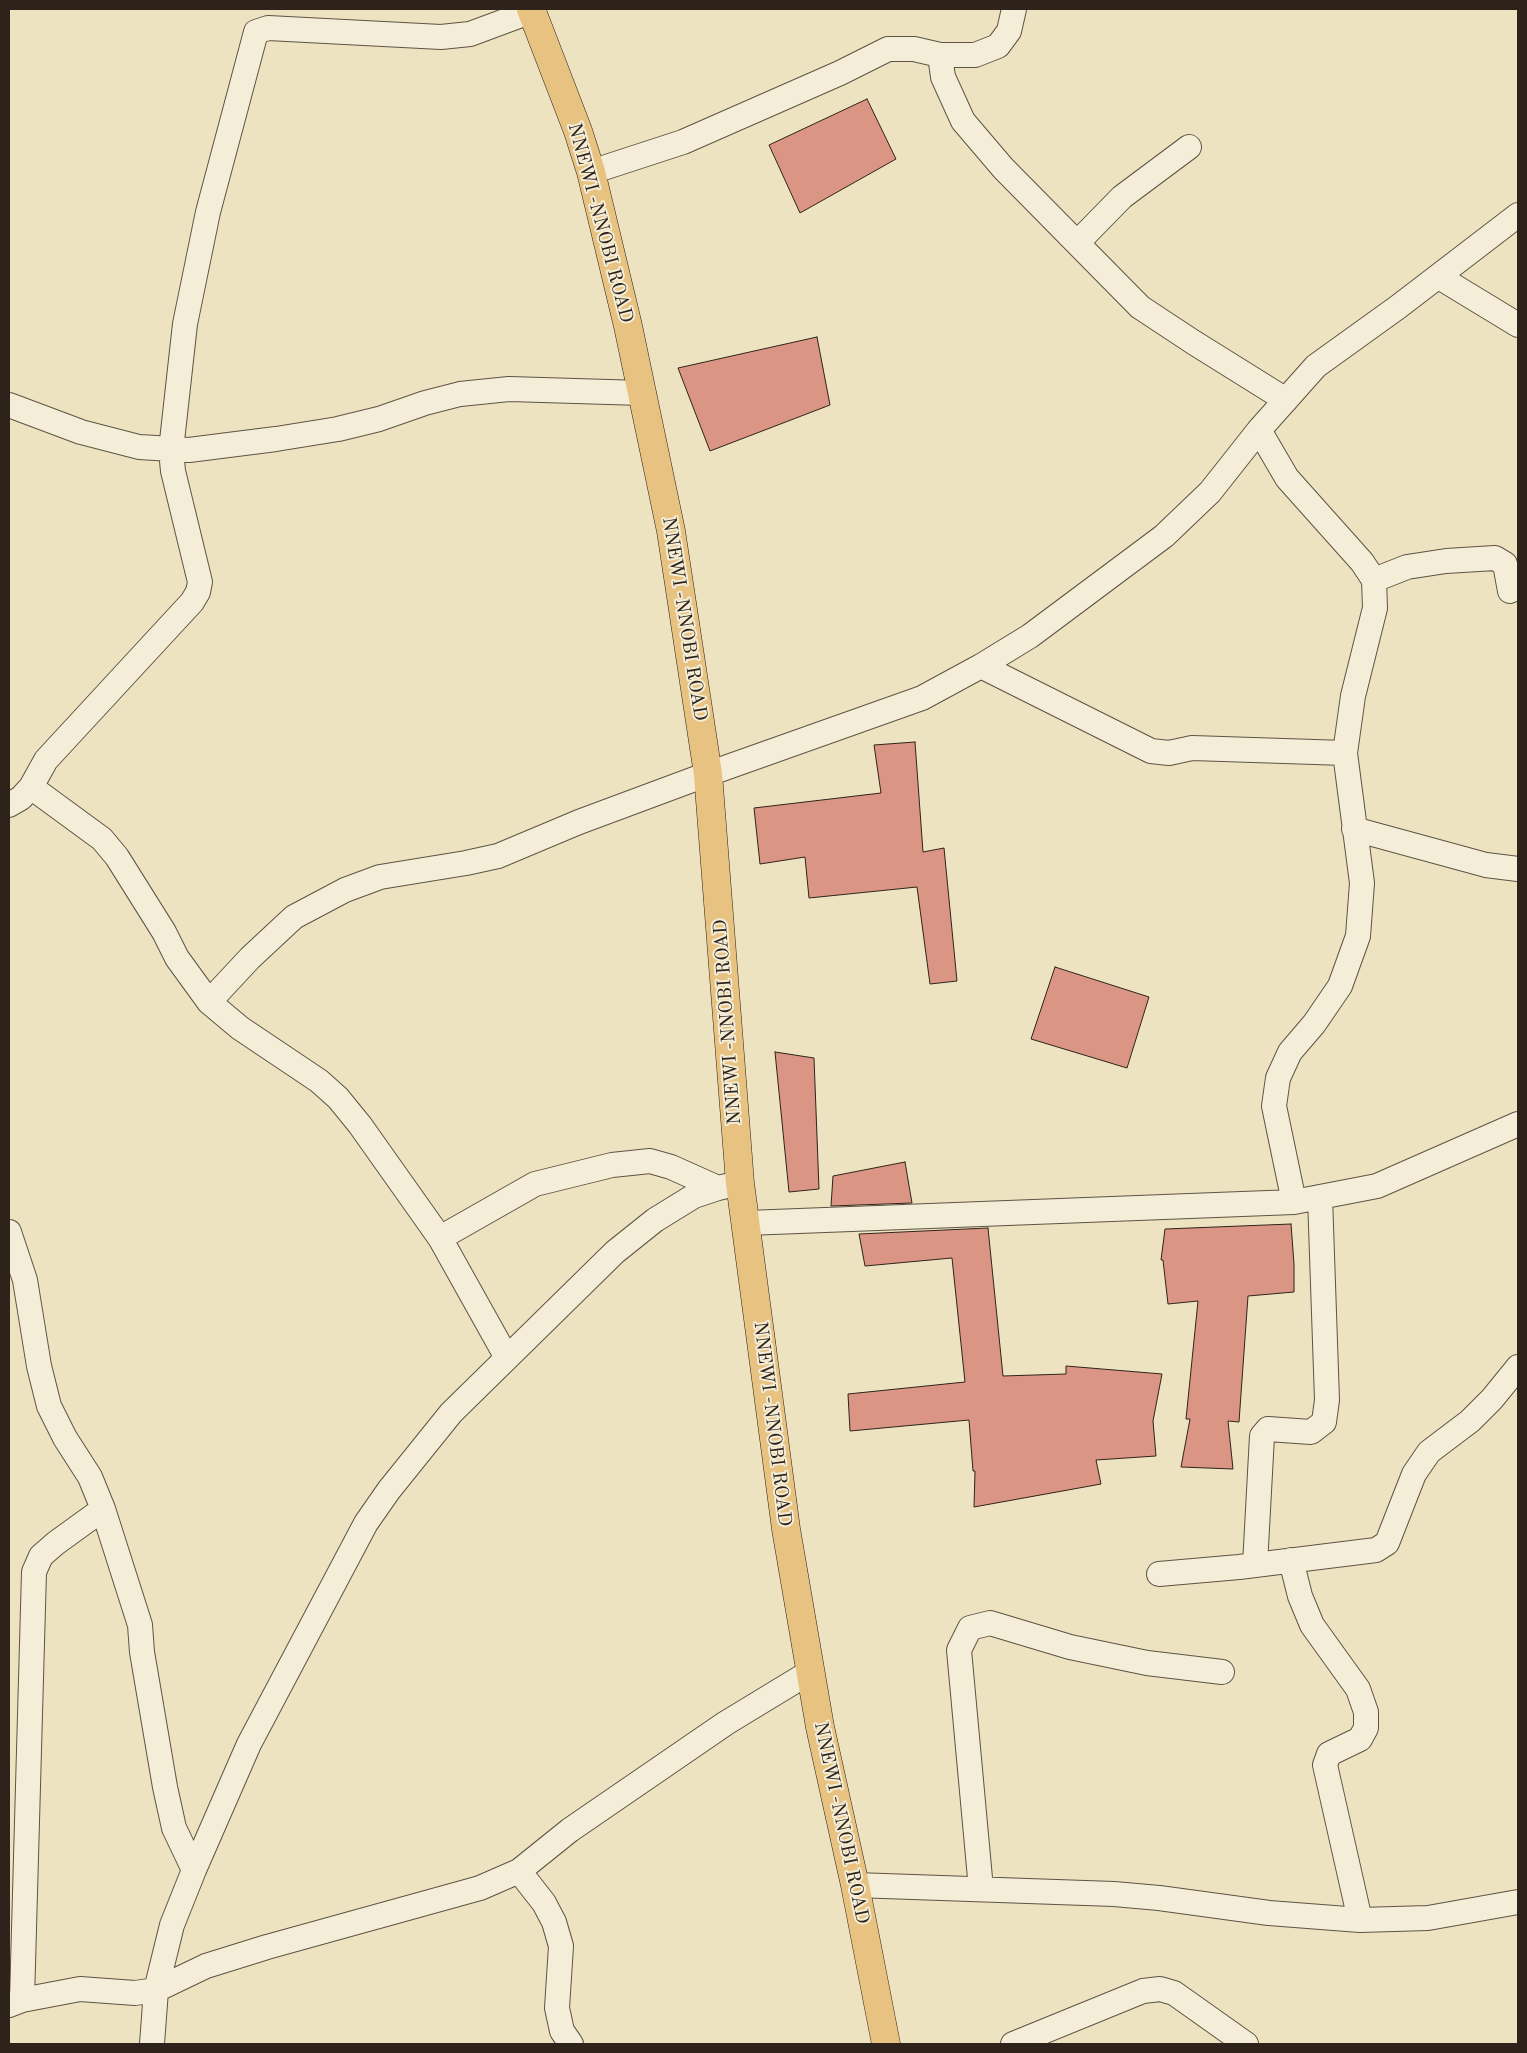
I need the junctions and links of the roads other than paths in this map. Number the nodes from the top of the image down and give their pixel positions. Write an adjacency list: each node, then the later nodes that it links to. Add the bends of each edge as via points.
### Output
1 (1014, 9): 3 (street, via 1009,31 998,46 975,54)
2 (532, 10): 5 (main road, NNEWI -NNOBI ROAD); 14 (street, via 470,34 441,37 268,28 256,32 208,212 185,324)
3 (940, 56): 5 (street, via 914,49 888,49 683,142); 7 (street, via 943,77 963,121 1002,168)
4 (1188, 147): 7 (street, via 1122,198)
5 (591, 172): 10 (main road, NNEWI -NNOBI ROAD)
6 (1518, 215): 8 (street)
7 (1078, 242): 11 (street, via 1140,306)
8 (1439, 277): 9 (street); 11 (street, via 1316,366)
9 (1518, 325)
10 (642, 393): 14 (street, via 509,389 460,394 338,429); 19 (main road, NNEWI -NNOBI ROAD, via 671,531)
11 (1286, 400): 13 (street)
12 (9, 404): 14 (street, via 81,432 139,447)
13 (1259, 430): 15 (street, via 1287,478 1362,562); 17 (street, via 1210,492 1164,536 1030,636)
14 (171, 450): 20 (street, via 173,471 200,582 198,592 46,760)
15 (1374, 580): 16 (street, via 1407,567 1495,558 1505,564); 18 (street, via 1375,608 1352,696)
16 (1510, 591)
17 (981, 666): 18 (street, via 1151,751 1169,753 1192,748); 19 (street, via 922,698)
18 (1345, 753): 22 (street)
19 (708, 774): 24 (street, via 498,856 380,877 345,890 294,917); 26 (main road, NNEWI -NNOBI ROAD)
20 (32, 787): 21 (street); 24 (street, via 102,839 117,857 177,958)
21 (9, 804)
22 (1354, 829): 23 (street, via 1486,865); 28 (street, via 1362,883 1358,936 1340,986 1290,1052 1278,1078 1274,1106)
23 (1518, 869)
24 (209, 1002): 31 (street, via 240,1028 320,1081 338,1098)
25 (1518, 1124): 27 (street, via 1376,1186)
26 (729, 1185): 29 (main road, NNEWI -NNOBI ROAD); 31 (street, via 650,1161 612,1165 535,1184); 32 (street, via 694,1196 628,1241)
27 (1320, 1197): 28 (street); 36 (street, via 1327,1400 1324,1422 1310,1432 1268,1429 1262,1436)
28 (1294, 1202): 29 (street)
29 (747, 1223): 38 (main road, NNEWI -NNOBI ROAD, via 784,1520)
30 (9, 1232): 34 (street, via 25,1280 49,1406 90,1477)
31 (440, 1238): 32 (street)
32 (507, 1358): 40 (street, via 452,1413 366,1523 249,1744)
33 (1518, 1367): 35 (street, via 1470,1421 1429,1452 1414,1474 1387,1543 1376,1550)
34 (103, 1509): 40 (street, via 140,1625 174,1828); 47 (street, via 41,1556 34,1572)
35 (1292, 1560): 36 (street); 45 (street, via 1300,1596 1312,1625 1358,1689 1366,1712 1366,1728 1360,1739 1329,1754 1325,1765)
36 (1255, 1565): 37 (street)
37 (1159, 1574)
38 (810, 1672): 41 (street, via 718,1729 570,1830); 42 (main road, NNEWI -NNOBI ROAD)
39 (1222, 1672): 43 (street, via 1147,1663 1080,1649 990,1623 970,1628 959,1650)
40 (194, 1870): 46 (street, via 172,1925)
41 (519, 1871): 46 (street, via 480,1888 206,1966); 49 (street, via 544,1903 554,1922 561,1946 557,2008 562,2031)
42 (855, 1885): 43 (street); 50 (main road, NNEWI -NNOBI ROAD)
43 (981, 1889): 45 (street, via 1114,1894 1269,1913)
44 (1518, 1902): 45 (street, via 1428,1918)
45 (1360, 1920)
46 (156, 1990): 47 (street, via 135,1993 80,1989); 48 (street)
47 (16, 2003)
48 (152, 2044)
49 (571, 2044)
50 (886, 2044)
51 (1013, 2044): 52 (street, via 1143,1991 1160,1989 1174,1993)
52 (1246, 2044)

